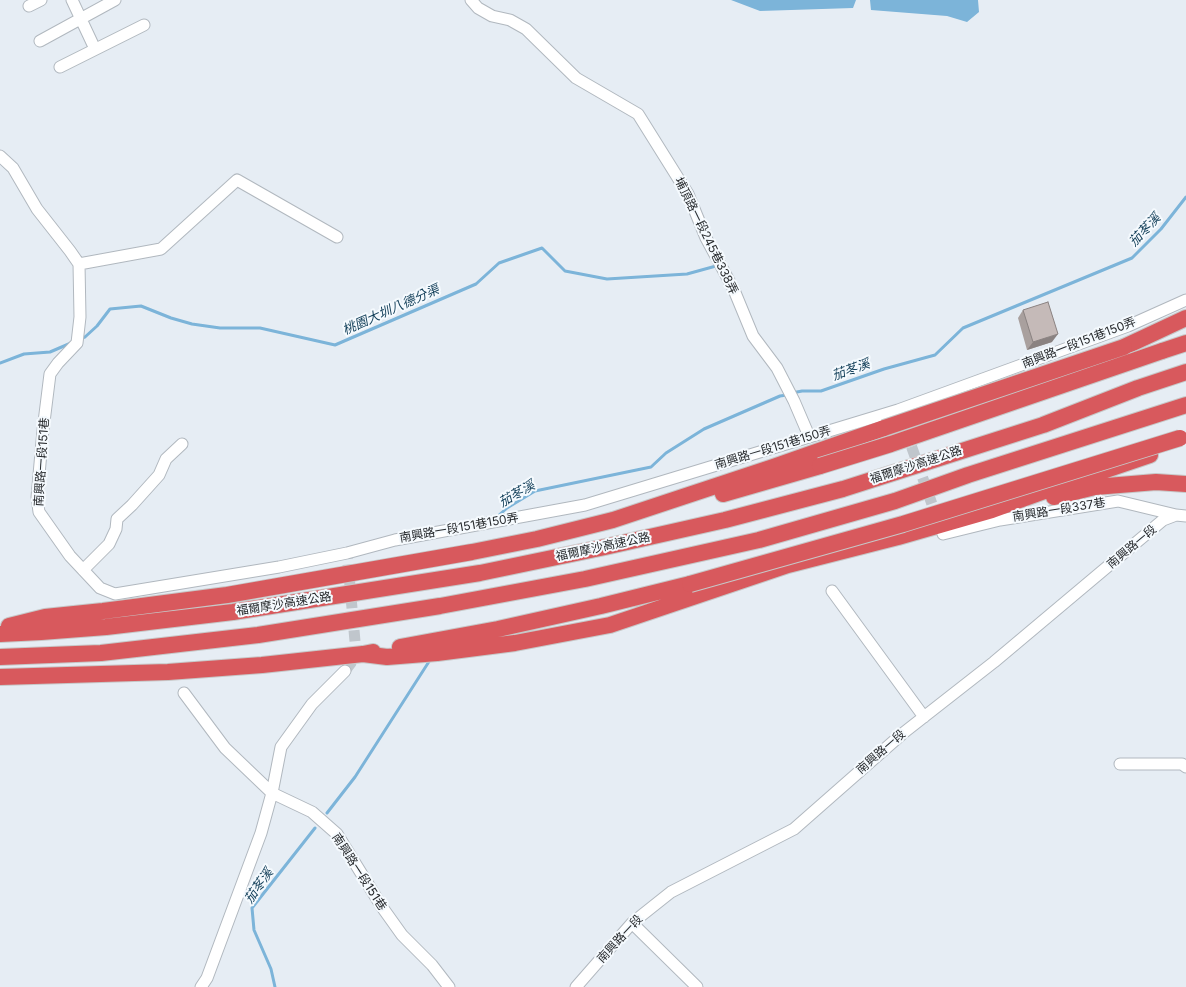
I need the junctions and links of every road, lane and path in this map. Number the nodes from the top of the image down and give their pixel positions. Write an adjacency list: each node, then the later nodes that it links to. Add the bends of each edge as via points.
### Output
1 (41, 0): 5 (street)
2 (72, 0): 6 (street)
3 (115, 0): 6 (street)
4 (471, 0): 21 (street, 埔頂路一段245巷338弄, via 478,8 492,16 510,20 526,29 576,78 638,114 688,194 753,336 777,368)
5 (29, 6)
6 (81, 19): 8 (street); 9 (street)
7 (144, 25): 9 (street)
8 (40, 41)
9 (95, 50): 10 (street)
10 (60, 67)
11 (0, 156): 13 (street, via 12,168 37,209)
12 (337, 237): 13 (street, via 237,180 161,249)
13 (79, 264): 31 (street, 南興路一段151巷, via 78,339 50,374 37,497 39,512)
14 (1186, 300): 21 (street, 南興路一段151巷150弄, via 1128,326 947,393 878,417)
15 (1186, 318): 18 (highway)
16 (1186, 328): 18 (highway)
17 (1186, 343): 28 (highway, bridge, via 820,466 702,500)
18 (1124, 347): 28 (highway, bridge)
19 (1186, 372): 34 (highway, 福爾摩沙高速公路, via 1043,425 843,488 725,520 605,547 480,573 233,612 106,627)
20 (1186, 405): 36 (highway, via 880,505 759,540 585,579 440,606 258,635 101,653)
21 (809, 436): 30 (street, 南興路一段151巷150弄, via 585,505 395,540)
22 (1186, 437): 35 (highway, bridge, via 903,524 690,584 498,629)
23 (1186, 442): 26 (highway)
24 (182, 444): 31 (street, via 166,459 159,475 117,519 116,529 109,544)
25 (1186, 484): 26 (highway, via 1156,482 1095,487)
26 (992, 510): 35 (highway, via 898,538 788,565 610,625 515,643 437,653 388,657)
27 (1181, 516): 29 (street, 南興路一段337巷, via 1118,501 1000,520); 40 (street, 南興路一段, via 1163,520 994,662)
28 (613, 520): 33 (highway, via 472,552 227,594 45,617)
29 (943, 534)
30 (347, 553): 31 (street, 南興路一段151巷, via 115,594 100,588)
31 (83, 570)
32 (832, 591): 40 (street)
33 (0, 629)
34 (0, 634)
35 (362, 654): 38 (highway, via 168,672)
36 (0, 657)
37 (345, 671): 43 (street, via 312,704 281,748)
38 (0, 677)
39 (184, 693): 43 (street, 南興路一段151巷, via 225,748)
40 (924, 717): 44 (street, 南興路一段, via 794,829 671,892)
41 (1120, 764): 42 (street, via 1182,764)
42 (1186, 767)
43 (272, 793): 45 (street, via 261,833); 46 (street, 南興路一段151巷, via 312,812 337,834 402,935 432,965)
44 (632, 923): 47 (street, 南興路一段); 48 (street)
45 (202, 987)
46 (449, 987)
47 (576, 987)
48 (697, 987)

